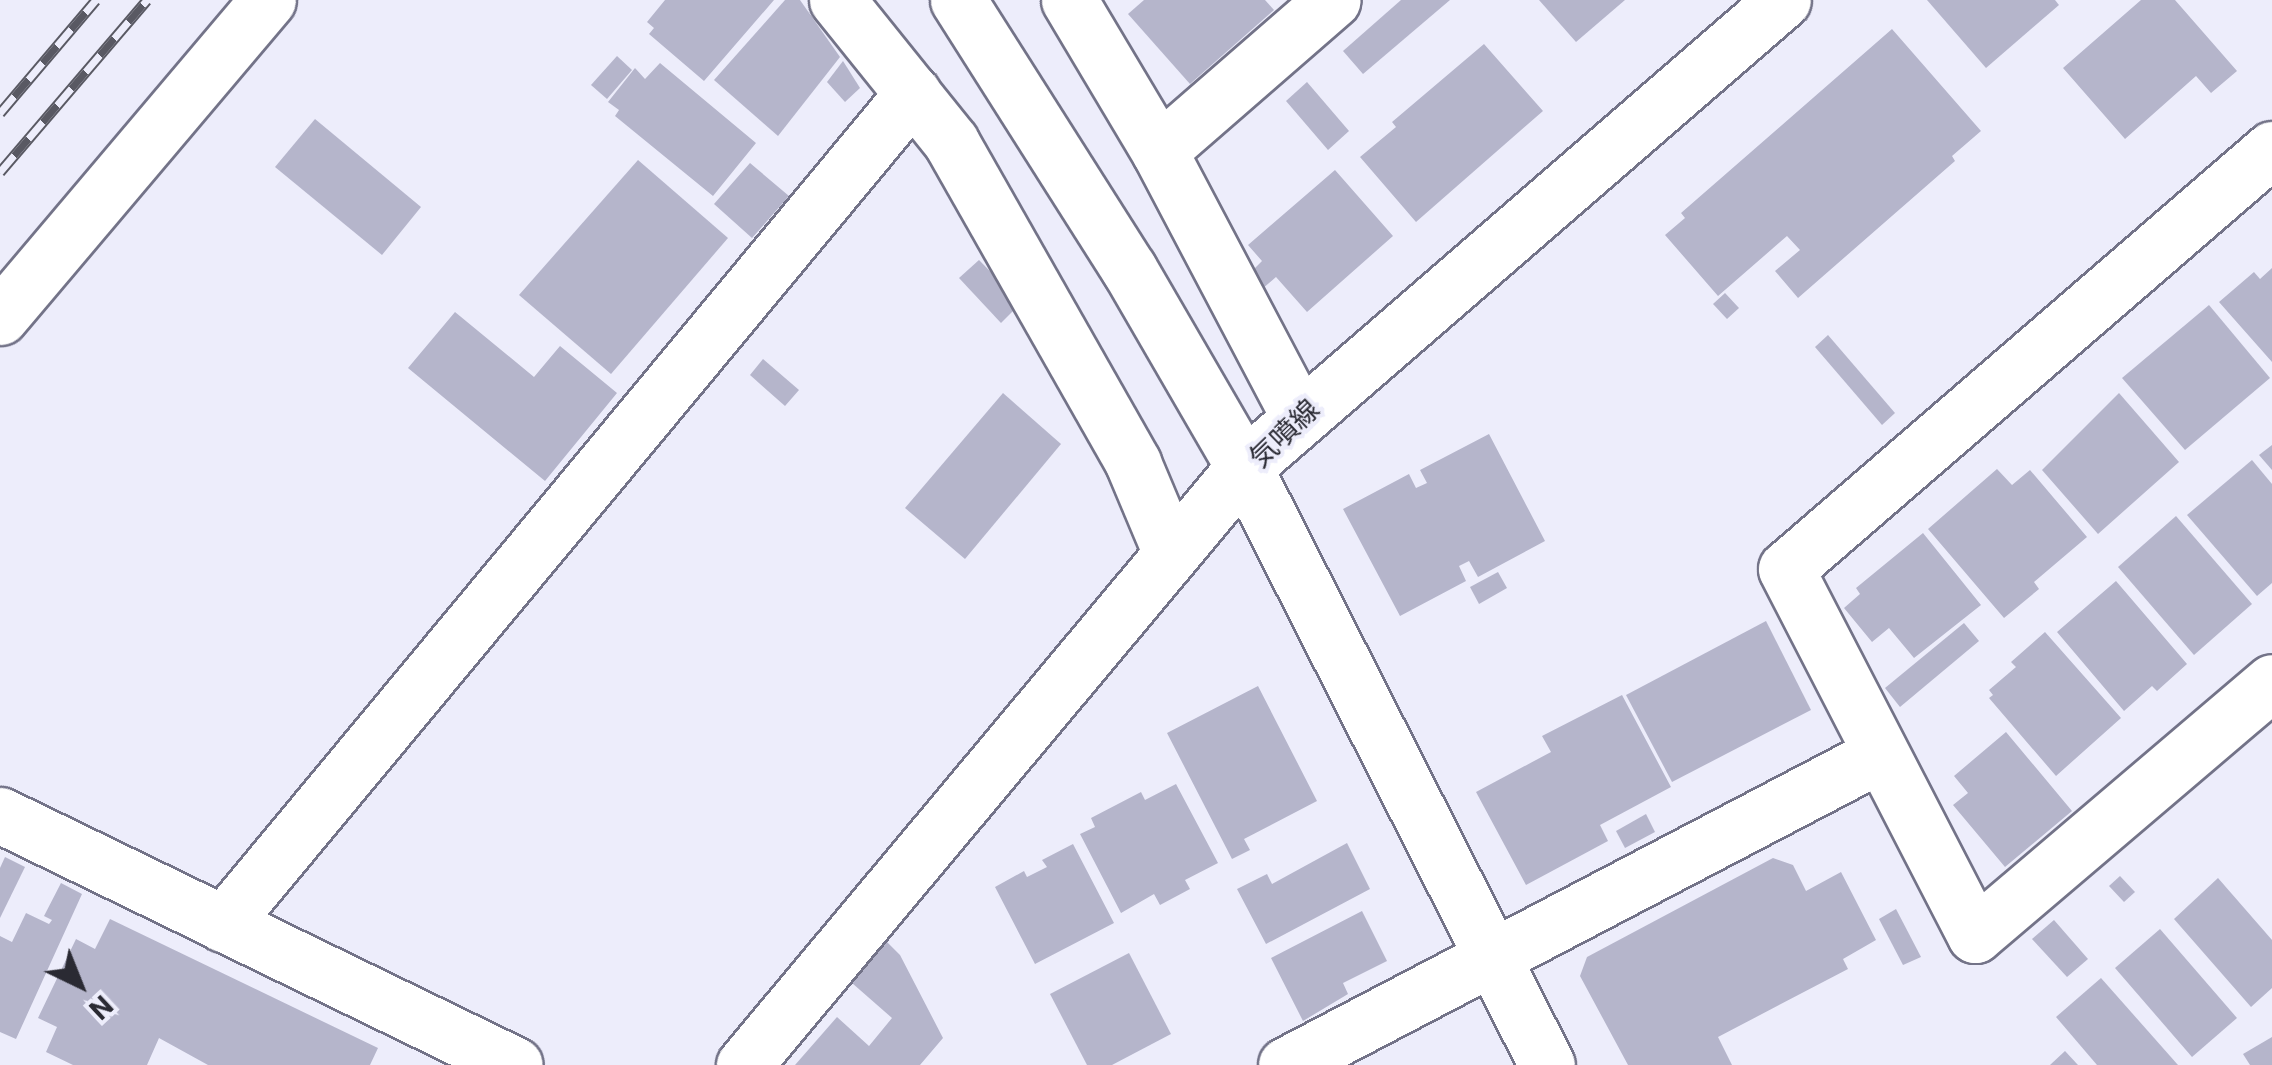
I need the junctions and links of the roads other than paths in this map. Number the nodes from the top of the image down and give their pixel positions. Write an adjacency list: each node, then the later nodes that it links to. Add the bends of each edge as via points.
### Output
1 (268, 0): 10 (street)
2 (837, 0): 7 (street)
3 (958, 0): 12 (street, via 1129,269)
4 (1069, 0): 9 (street)
5 (1333, 0): 9 (street)
6 (1782, 0): 11 (street, 気噴線)
7 (913, 94): 13 (street, via 951,142 1133,463); 17 (street)
8 (2272, 149): 15 (street, via 1786,569)
9 (1159, 152): 11 (street)
10 (0, 318)
11 (1300, 418): 12 (street, 気噴線)
12 (1244, 467): 13 (street); 18 (street, 気噴線)
13 (1170, 551): 21 (street)
14 (2272, 682): 15 (street, via 1974,934)
15 (1880, 754): 18 (street)
16 (0, 815): 17 (street)
17 (224, 924): 19 (street)
18 (1492, 959): 22 (street); 23 (street, 気噴線)
19 (431, 1048): 20 (street)
20 (515, 1065)
21 (744, 1065)
22 (1286, 1065)
23 (1547, 1065)

